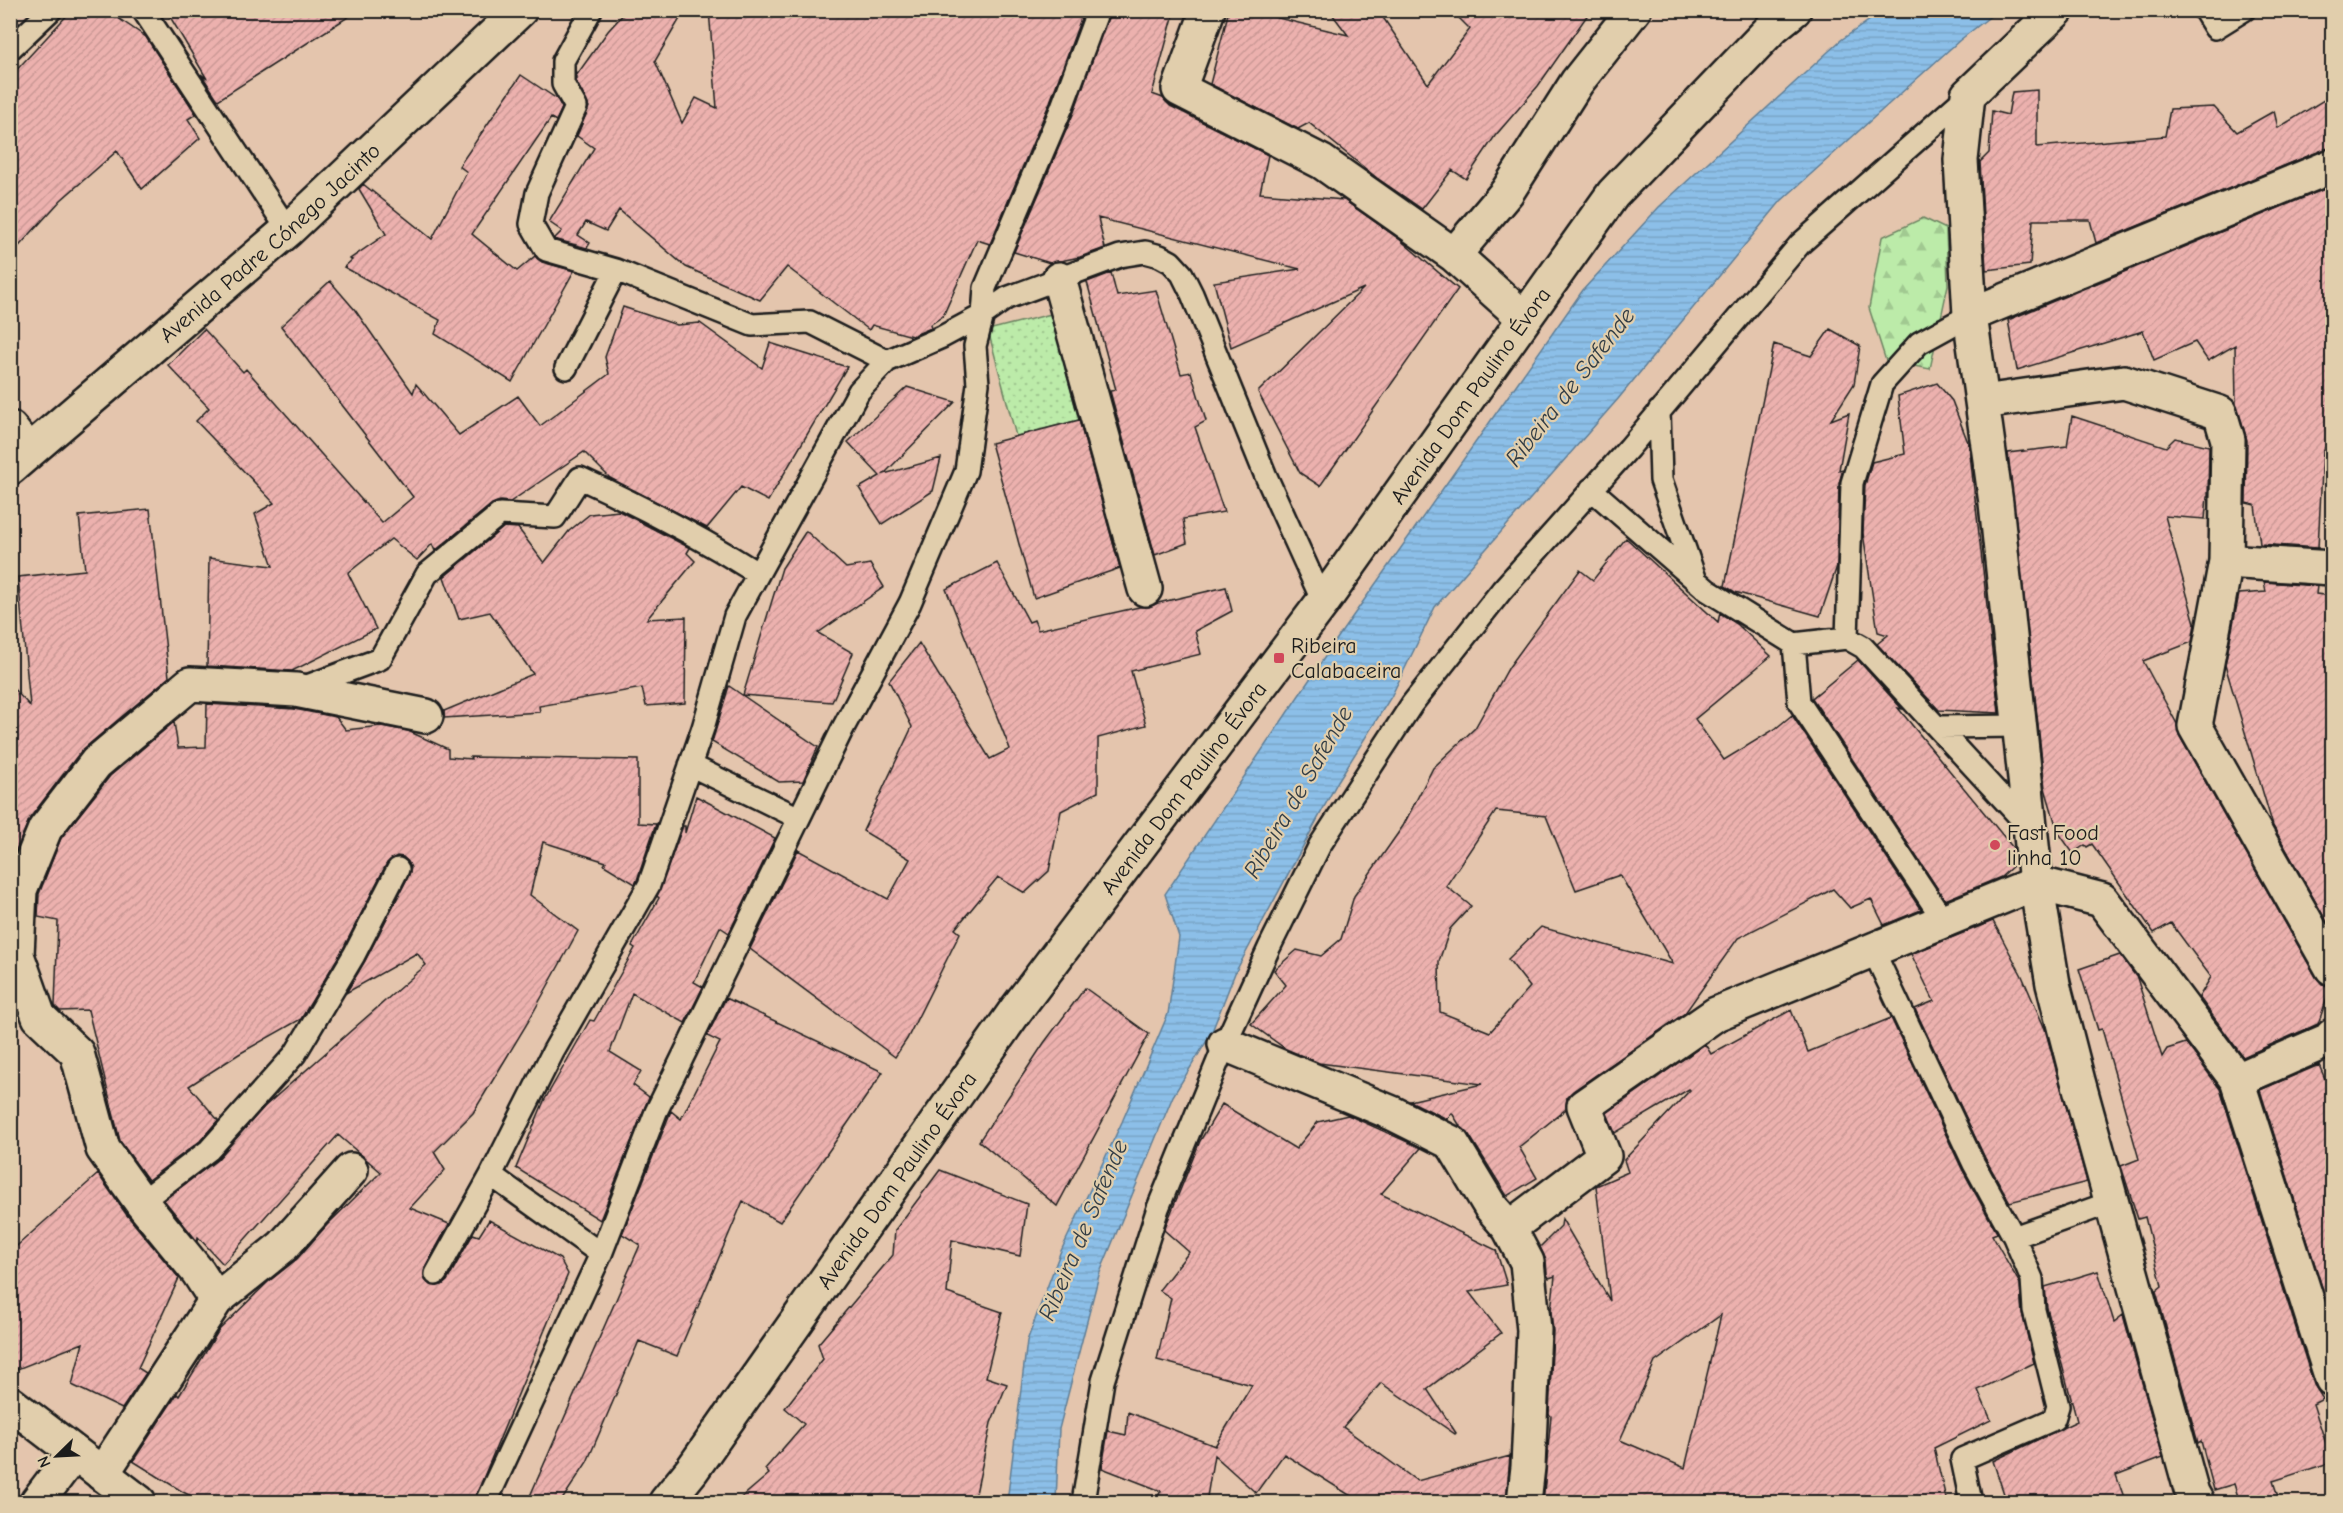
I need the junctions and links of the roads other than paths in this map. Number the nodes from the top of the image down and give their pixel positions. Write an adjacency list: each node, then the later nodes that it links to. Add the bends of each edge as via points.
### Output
1 (51, 10): 12 (lane)
2 (143, 10): 15 (lane)
3 (520, 10): 15 (street, Avenida Padre Cónego Jacinto)
4 (591, 10): 17 (lane, via 563,61 563,84 576,107 537,193 531,224 546,250)
5 (1098, 10): 19 (lane, via 1062,107 985,288)
6 (1208, 10): 16 (street, via 1179,89 1322,162)
7 (1634, 10): 16 (street, via 1577,82 1507,192)
8 (2057, 10): 13 (street)
9 (2204, 10): 10 (lane, via 2215,28)
10 (2244, 10)
11 (1784, 13): 21 (street, Avenida Dom Paulino Évora, via 1613,194)
12 (10, 49)
13 (1968, 95): 20 (street, via 1961,160); 25 (lane, via 1800,244)
14 (2332, 166): 20 (street)
15 (288, 230): 26 (street, Avenida Padre Cónego Jacinto, via 213,296)
16 (1454, 255): 21 (street)
17 (616, 270): 22 (lane, via 753,325 810,322); 23 (lane)
18 (1059, 279): 19 (lane, via 1007,298); 32 (street); 33 (lane, via 1134,253 1160,256 1182,274)
19 (983, 315): 22 (lane); 41 (lane, via 975,346 978,384 966,471 910,603)
20 (1970, 315): 24 (street); 34 (lane, via 1919,343 1882,384 1852,483)
21 (1524, 318): 33 (street, Avenida Dom Paulino Évora)
22 (887, 361): 30 (lane, via 858,391)
23 (566, 368)
24 (1983, 402): 28 (street, via 2124,382 2220,413 2228,440); 38 (street)
25 (1659, 411): 27 (lane); 31 (lane, via 1661,480)
26 (16, 449)
27 (1591, 489): 31 (lane); 49 (lane, via 1502,590 1406,713 1320,845)
28 (2226, 561): 29 (street); 47 (street, via 2195,726)
29 (2332, 568)
30 (758, 573): 36 (lane, via 649,510 580,478 555,517 500,514 427,574 380,659); 40 (lane, via 735,616)
31 (1697, 581): 35 (lane)
32 (1145, 589)
33 (1323, 602): 67 (street, Avenida Dom Paulino Évora, via 1016,1011)
34 (1847, 638): 35 (lane); 39 (lane, via 1863,647)
35 (1794, 644): 45 (lane, via 1799,702)
36 (296, 690): 37 (street); 53 (street, via 190,684 96,763 45,829 20,890 17,955 39,1017 77,1053 103,1149)
37 (426, 716)
38 (2020, 726): 39 (lane); 42 (street)
39 (1938, 727): 42 (lane)
40 (690, 765): 41 (lane); 52 (lane, via 649,885 553,1052)
41 (799, 818): 57 (lane, via 656,1112)
42 (2030, 828): 44 (street)
43 (398, 868): 53 (lane, via 354,956 294,1054 208,1150)
44 (2036, 883): 45 (street); 50 (street, via 2102,900); 54 (street, via 2053,984)
45 (1944, 921): 46 (street)
46 (1873, 950): 55 (street, via 1716,1014 1584,1106 1604,1156); 56 (lane, via 1974,1164)
47 (2332, 968)
48 (2332, 1036): 50 (street)
49 (1226, 1044): 55 (street, via 1392,1113 1452,1143 1490,1206); 68 (lane, via 1158,1208 1103,1381)
50 (2237, 1080): 60 (street)
51 (351, 1170): 59 (street, via 283,1246)
52 (491, 1175): 57 (lane); 58 (lane)
53 (141, 1202): 59 (street)
54 (2112, 1202): 56 (lane); 71 (street)
55 (1509, 1228): 69 (street, via 1527,1262 1534,1330)
56 (2014, 1237): 70 (lane, via 2032,1278 2034,1310 2058,1406 2054,1419 1962,1459)
57 (601, 1254): 66 (lane)
58 (436, 1274)
59 (216, 1300): 63 (street)
60 (2332, 1379)
61 (10, 1403): 62 (street)
62 (75, 1453): 63 (street); 64 (street)
63 (102, 1474): 65 (street)
64 (37, 1503)
65 (139, 1503)
66 (486, 1503)
67 (666, 1503)
68 (1083, 1503)
69 (1524, 1503)
70 (1971, 1503)
71 (2197, 1503)

